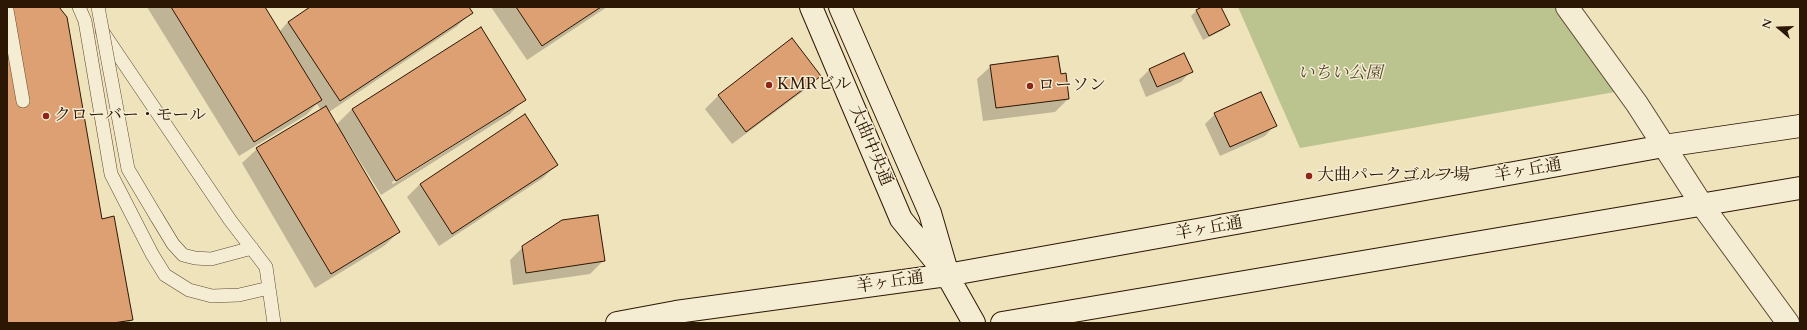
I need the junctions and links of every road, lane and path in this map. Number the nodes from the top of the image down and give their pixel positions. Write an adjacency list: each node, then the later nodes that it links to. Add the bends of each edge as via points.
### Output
1 (79, 7): 15 (lane, via 85,21 111,174 152,254 166,275 189,290 212,296 238,295)
2 (86, 7): 13 (lane, via 230,220)
3 (98, 7): 13 (lane, bridge, via 128,169 173,244 183,255 195,258 211,258)
4 (811, 7): 14 (main road, 大曲中央通, via 901,219)
5 (840, 7): 14 (main road, 大曲中央通, via 930,213)
6 (1567, 7): 10 (main road)
7 (7, 10): 8 (lane)
8 (23, 101)
9 (1800, 126): 10 (main road, 羊ヶ丘通)
10 (1664, 146): 12 (main road); 14 (main road, 羊ヶ丘通)
11 (1800, 188): 12 (main road)
12 (1702, 204): 19 (main road); 20 (main road)
13 (252, 248): 15 (lane, via 266,267)
14 (948, 275): 17 (main road, 羊ヶ丘通, via 676,312); 18 (main road, 大曲中央通)
15 (269, 288): 16 (lane)
16 (274, 323)
17 (617, 323)
18 (974, 323)
19 (1002, 323)
20 (1788, 323)

